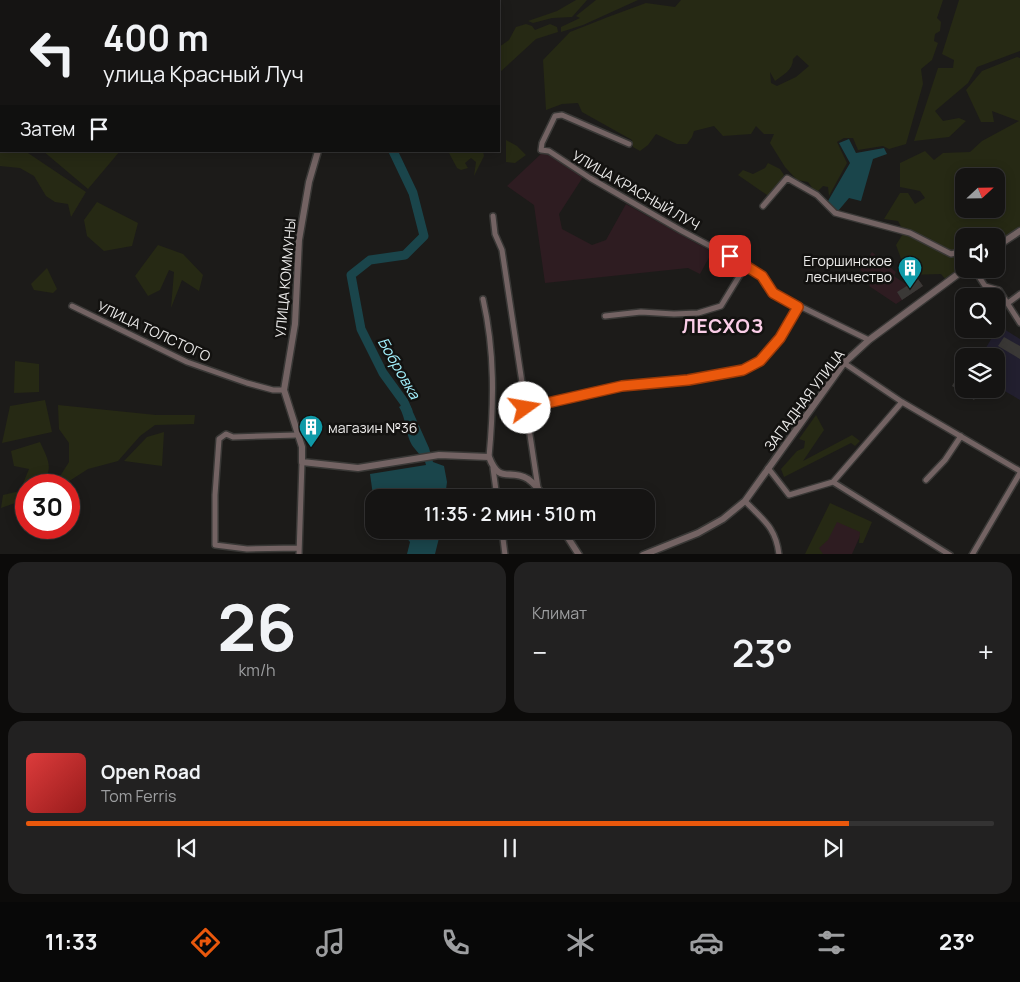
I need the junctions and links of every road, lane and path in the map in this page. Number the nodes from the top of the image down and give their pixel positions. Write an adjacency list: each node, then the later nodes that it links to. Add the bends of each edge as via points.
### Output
1 (629, 144): 8 (street, УЛИЦА КРАСНЫЙ ЛУЧ, via 562,115 555,116 541,150 549,151 572,168)
2 (318, 152): 20 (street, УЛИЦА КОММУНЫ, via 309,182 300,240 295,324)
3 (763, 206): 7 (street, via 787,178 818,194 835,213 910,233 951,254)
4 (494, 216): 22 (street)
5 (1020, 231): 6 (street)
6 (1005, 241)
7 (955, 253)
8 (746, 265): 15 (street, УЛИЦА КРАСНЫЙ ЛУЧ, via 762,276 773,293); 16 (street, via 721,306 698,313 641,312)
9 (955, 276): 18 (street, ЗАПАДНАЯ УЛИЦА)
10 (980, 278): 13 (street, via 985,286 999,290)
11 (1020, 294): 13 (street)
12 (483, 299): 25 (street, via 494,369)
13 (1008, 303): 17 (street)
14 (72, 306): 20 (street, УЛИЦА ТОЛСТОГО, via 187,362 247,383)
15 (798, 307): 18 (street, УЛИЦА КРАСНЫЙ ЛУЧ); 22 (street, via 780,338 760,361 743,370 688,380 622,386)
16 (605, 316)
17 (1020, 323)
18 (869, 340): 19 (street, ЗАПАДНАЯ УЛИЦА)
19 (844, 363): 21 (street); 28 (street, ЗАПАДНАЯ УЛИЦА)
20 (284, 390): 23 (street, УЛИЦА КОММУНЫ)
21 (902, 402): 24 (street); 31 (street)
22 (525, 408): 32 (street)
23 (297, 435): 26 (street, УЛИЦА КОММУНЫ, via 302,447); 37 (street, via 226,434 219,439 214,495 215,545 247,549)
24 (960, 436): 29 (street); 30 (street, via 946,460)
25 (488, 457): 26 (street, via 439,455 358,468); 27 (street)
26 (302, 462): 37 (street, УЛИЦА КОММУНЫ)
27 (493, 468): 32 (street, via 500,474 526,478); 33 (street)
28 (768, 468): 31 (street, via 789,495); 34 (street, ЗАПАДНАЯ УЛИЦА)
29 (1020, 472): 44 (street)
30 (926, 480)
31 (833, 482): 43 (street)
32 (538, 488)
33 (496, 489)
34 (745, 500): 41 (street, ЗАПАДНАЯ УЛИЦА, via 723,519 698,533); 42 (street, via 770,526 777,539)
35 (504, 539): 39 (street)
36 (569, 539): 40 (street)
37 (298, 548): 38 (street, УЛИЦА КОММУНЫ)
38 (299, 554)
39 (506, 554)
40 (579, 554)
41 (643, 554)
42 (779, 554)
43 (950, 554)
44 (972, 554)

